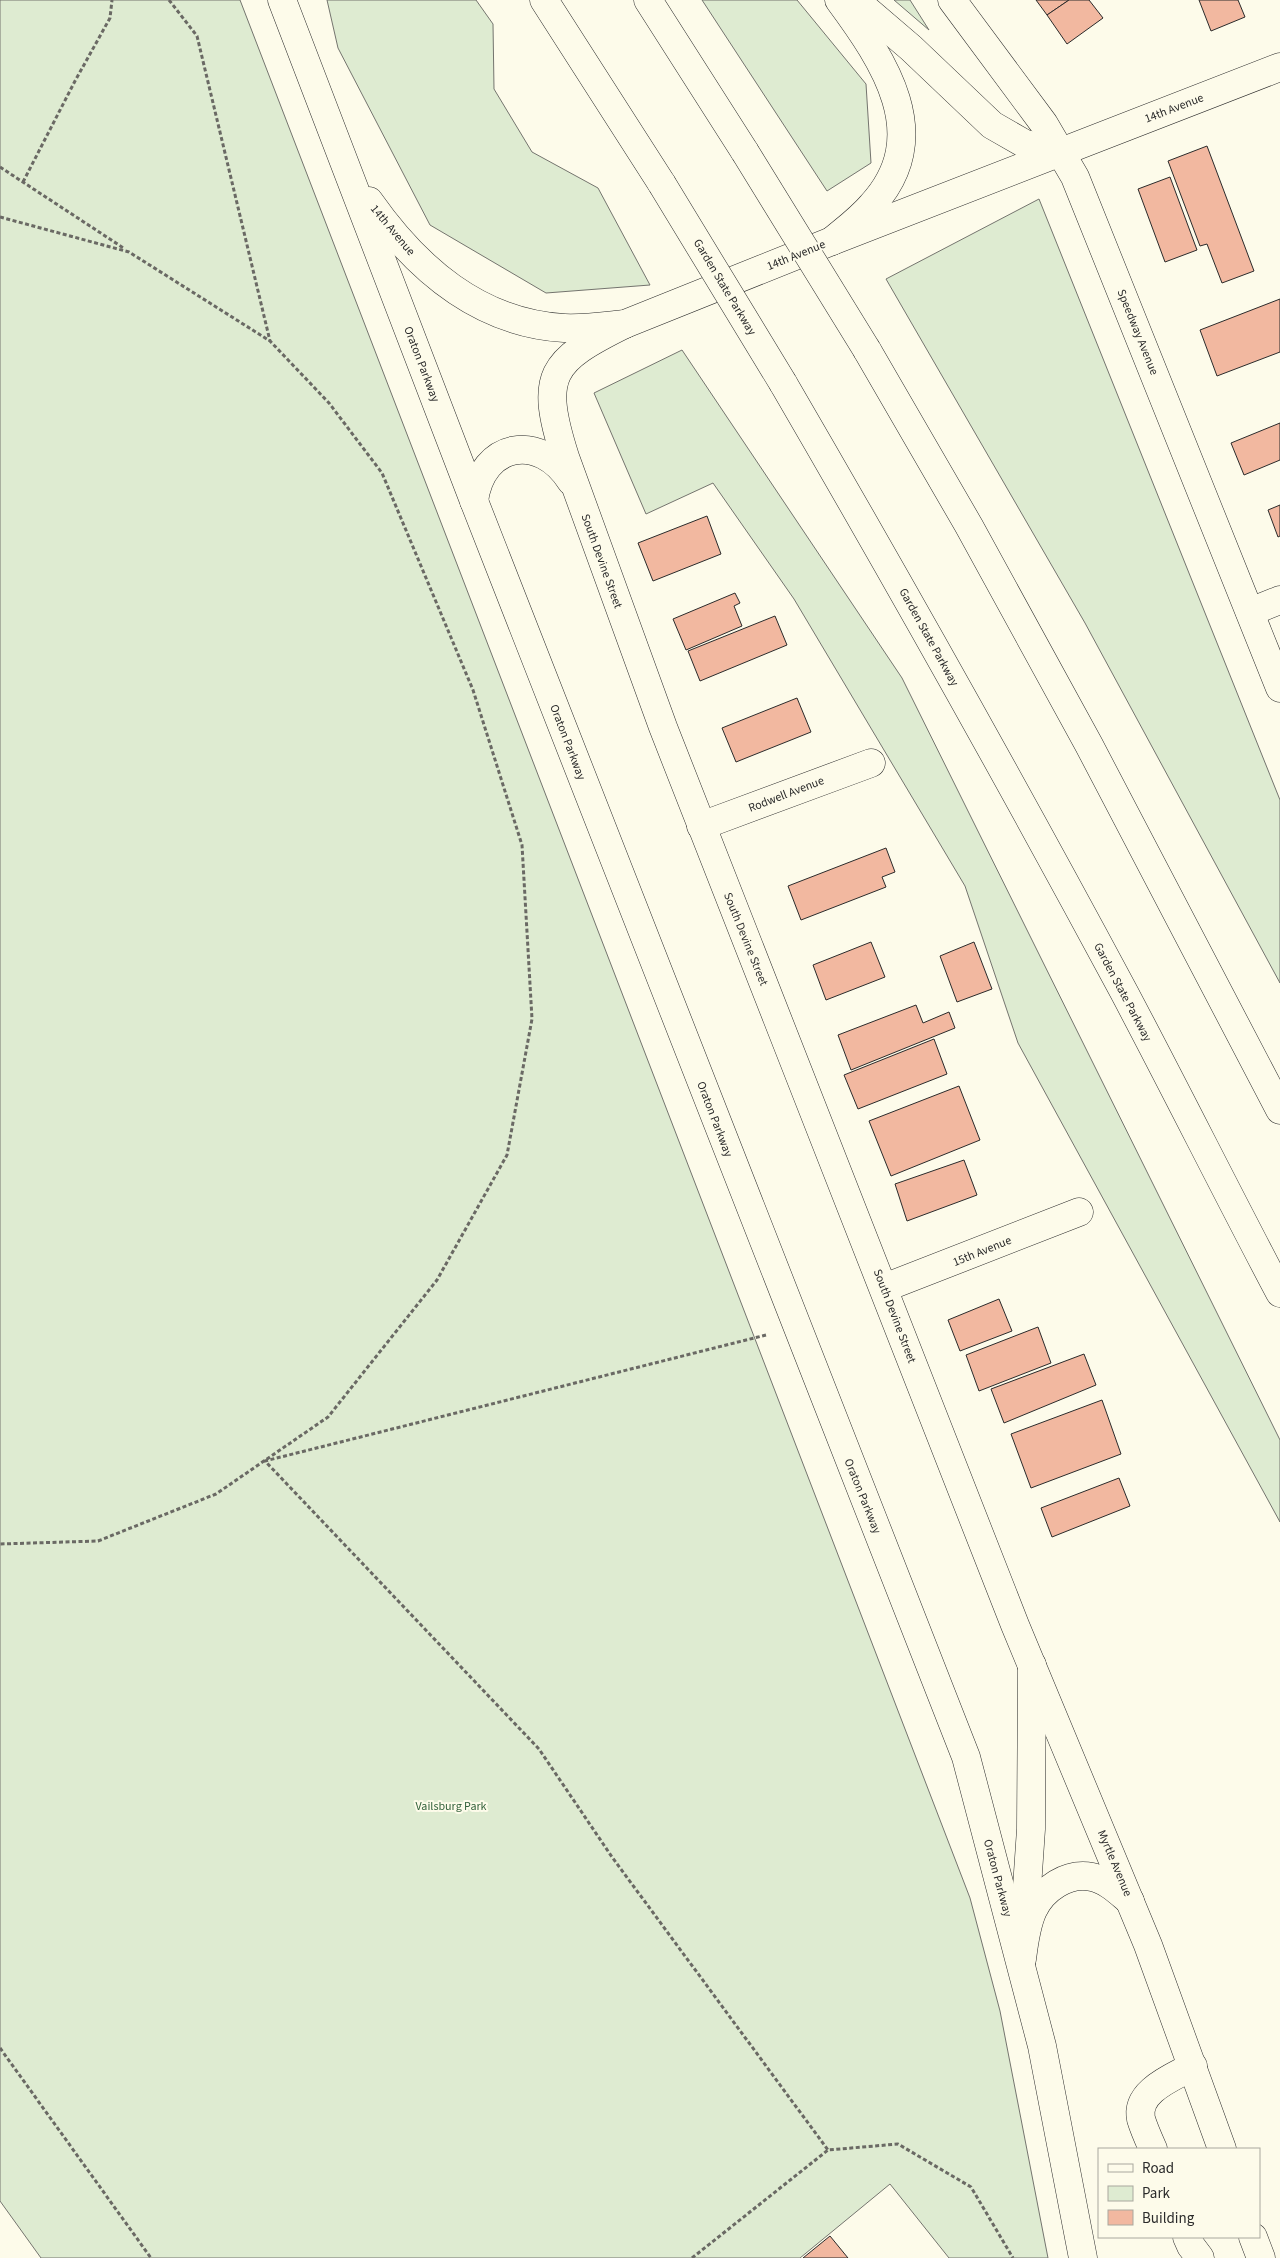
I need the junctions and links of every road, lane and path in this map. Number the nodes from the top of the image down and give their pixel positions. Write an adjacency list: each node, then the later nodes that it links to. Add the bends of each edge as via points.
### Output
1 (112, 0): 13 (path, via 110,18)
2 (169, 0): 18 (path, via 197,36)
3 (282, 0): 12 (main road, Oraton Parkway)
4 (544, 0): 28 (main road, Garden State Parkway, bridge, via 662,184 914,608 1124,994)
5 (648, 0): 26 (main road, bridge, via 867,350 974,534 1054,679)
6 (839, 0): 15 (main road, via 889,78 900,117 901,137 900,156 884,190)
7 (855, 0): 10 (main road, via 992,125 1025,144)
8 (952, 0): 10 (main road, Speedway Avenue, via 1019,89)
9 (1280, 67): 10 (main road, 14th Avenue)
10 (1061, 152): 15 (main road, 14th Avenue); 22 (main road, Speedway Avenue, via 1090,211)
11 (0, 167): 13 (path)
12 (350, 176): 17 (main road, 14th Avenue, via 414,256 452,290 472,302 494,312 542,325 573,328); 20 (main road, Oraton Parkway)
13 (22, 182): 16 (path)
14 (0, 217): 16 (path)
15 (832, 241): 17 (main road, 14th Avenue)
16 (129, 252): 18 (path)
17 (625, 324): 19 (main road, South Devine Street, via 580,348 558,370 552,384 552,412)
18 (270, 341): 33 (path, via 329,403 382,473 474,690 522,845 532,1019 507,1155 437,1280 328,1417)
19 (575, 489): 20 (main road, via 556,463 533,451 519,450 494,458 486,467); 25 (main road, South Devine Street)
20 (474, 501): 32 (main road, Oraton Parkway)
21 (1280, 600): 22 (main road)
22 (1250, 612): 23 (main road, Speedway Avenue)
23 (1280, 688)
24 (871, 762): 25 (main road, Rodwell Avenue)
25 (701, 826): 29 (main road, South Devine Street)
26 (1280, 1110)
27 (1079, 1212): 29 (main road, 15th Avenue)
28 (1240, 1218): 30 (main road, Garden State Parkway); 31 (main road)
29 (884, 1288): 35 (main road, South Devine Street)
30 (1280, 1293)
31 (1280, 1314)
32 (797, 1328): 33 (path); 38 (main road, Oraton Parkway, via 966,1757)
33 (264, 1461): 34 (path, via 216,1494 98,1541); 43 (path, via 539,1749 612,1856)
34 (0, 1544)
35 (997, 1580): 36 (main road, Myrtle Avenue)
36 (1032, 1665): 37 (main road, Myrtle Avenue); 38 (main road, via 1031,1829)
37 (1131, 1902): 38 (main road, via 1117,1889 1092,1876 1070,1878 1051,1887 1033,1910); 40 (main road, Myrtle Avenue)
38 (1021, 1967): 49 (main road, Oraton Parkway, via 1042,2046)
39 (0, 2048): 46 (path)
40 (1193, 2066): 41 (main road, via 1150,2091 1143,2102 1141,2118); 42 (main road, Myrtle Avenue)
41 (1153, 2148)
42 (1222, 2148)
43 (828, 2150): 47 (path); 48 (path, via 898,2144 971,2187)
44 (1187, 2238): 50 (main road)
45 (1253, 2238): 51 (main road)
46 (151, 2258)
47 (692, 2258)
48 (1013, 2258)
49 (1083, 2258)
50 (1200, 2258)
51 (1261, 2258)

